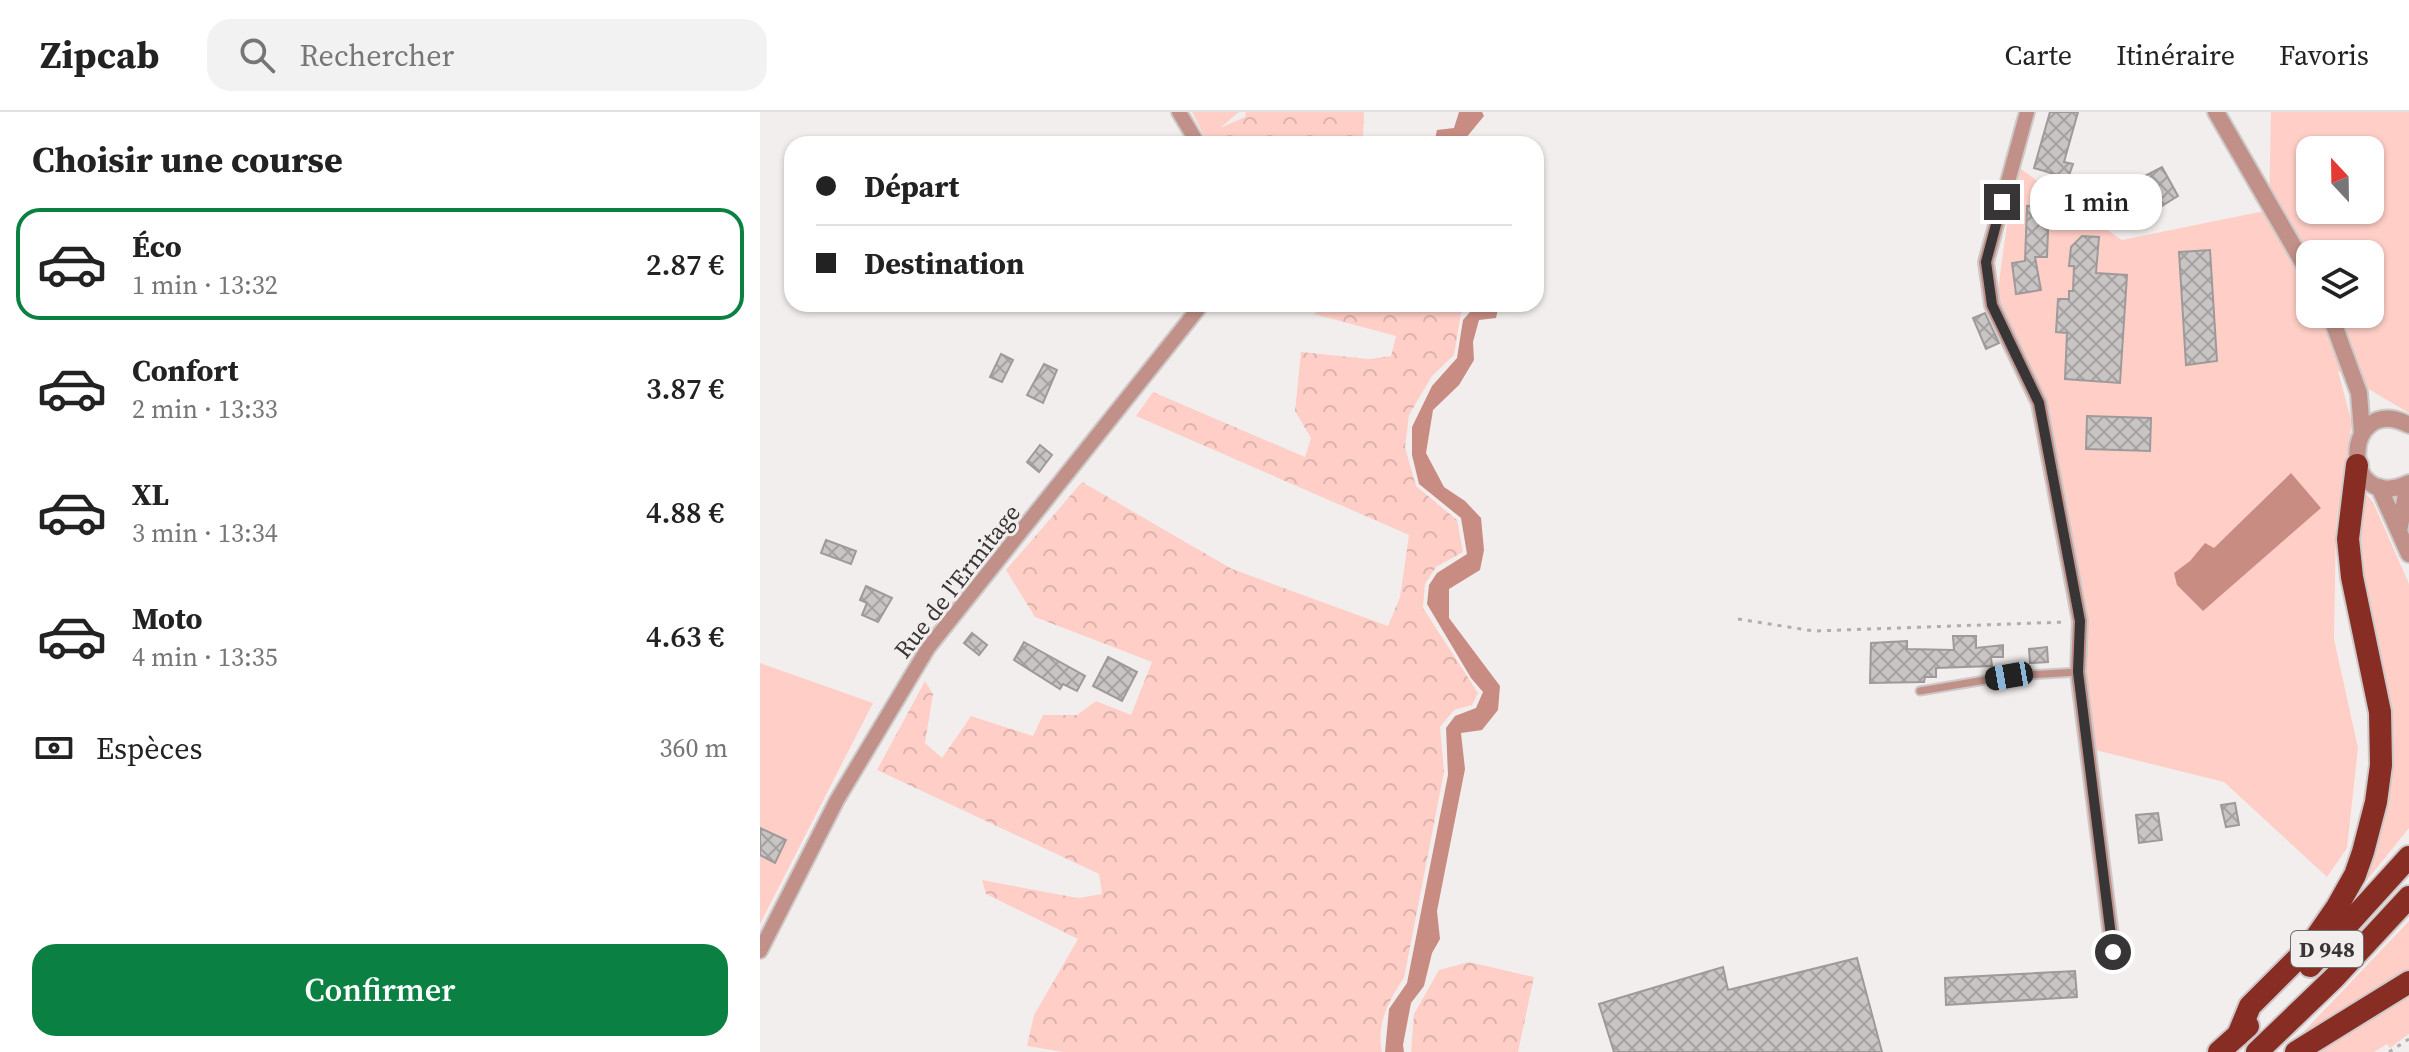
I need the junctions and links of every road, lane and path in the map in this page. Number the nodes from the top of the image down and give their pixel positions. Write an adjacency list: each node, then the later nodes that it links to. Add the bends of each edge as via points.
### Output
1 (1179, 112): 4 (street)
2 (2027, 112): 18 (street, via 1986,262 1992,305 2039,403)
3 (2216, 112): 5 (street)
4 (1193, 136)
5 (2296, 251)
6 (1196, 312): 23 (street, Rue de l'Ermitage, via 928,648 837,800)
7 (2335, 328): 8 (street)
8 (2359, 393): 9 (street); 11 (street)
9 (2385, 419): 10 (street); 11 (street)
10 (2409, 425)
11 (2362, 433): 12 (street)
12 (2357, 465): 14 (street); 26 (highway, via 2348,539 2380,712 2376,802 2355,875 2337,907 2310,946 2250,1006)
13 (2409, 484): 14 (street); 15 (street)
14 (2379, 487): 15 (street)
15 (2399, 531): 16 (street)
16 (2409, 554)
17 (1738, 619): 18 (path, via 1814,631)
18 (2080, 621): 19 (street)
19 (2078, 672): 20 (lane, via 2009,676); 24 (street)
20 (1920, 691)
21 (2409, 857): 26 (highway, D 948, via 2315,961)
22 (2409, 897): 29 (highway, D 948)
23 (760, 951)
24 (2113, 952)
25 (2409, 982): 30 (highway)
26 (2238, 1035): 28 (highway, D 948)
27 (2409, 1039): 31 (path)
28 (2219, 1052)
29 (2257, 1052)
30 (2296, 1052)
31 (2389, 1052)

